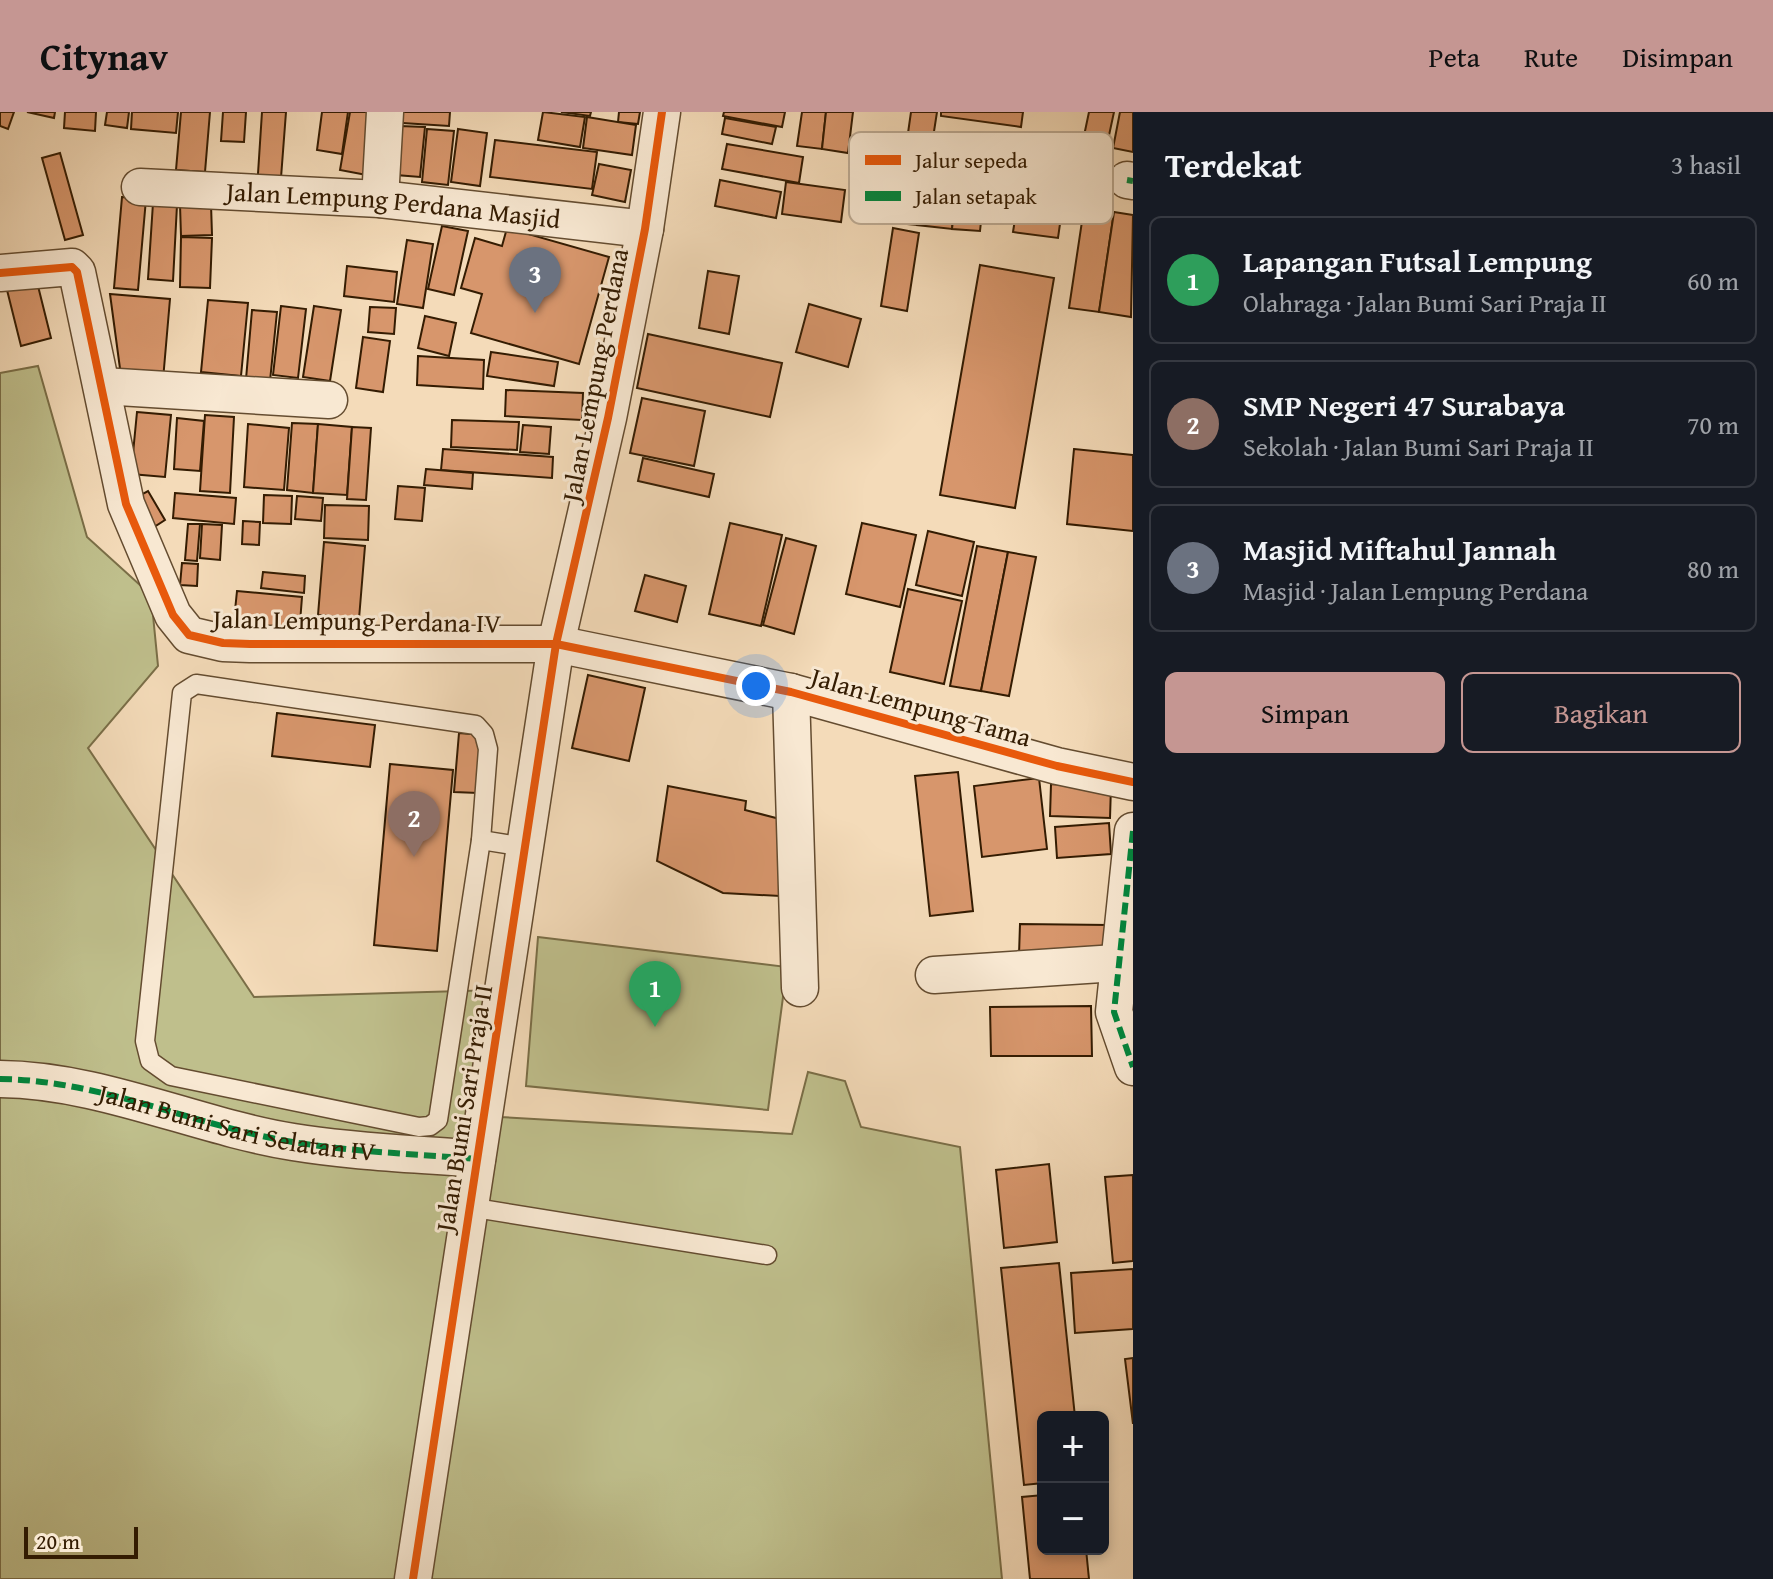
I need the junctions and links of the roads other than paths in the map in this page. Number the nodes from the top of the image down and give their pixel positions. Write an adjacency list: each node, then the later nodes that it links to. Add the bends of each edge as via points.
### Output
1 (385, 112): 4 (street)
2 (662, 112): 5 (street, Jalan Lempung Perdana)
3 (140, 187): 4 (street, Jalan Lempung Perdana Masjid)
4 (380, 199): 5 (street, Jalan Lempung Perdana Masjid)
5 (645, 229): 9 (street, Jalan Lempung Perdana)
6 (0, 273): 7 (street, Jalan Lempung Perdana IV, via 72,267 77,272)
7 (102, 386): 8 (street); 9 (street, Jalan Lempung Perdana IV, via 126,504 173,615 189,635 250,644)
8 (329, 400)
9 (556, 644): 10 (street, Jalan Lempung Tama); 14 (street, Jalan Bumi Sari Praja II)
10 (791, 692): 11 (street, Jalan Lempung Tama); 17 (street)
11 (1133, 782)
12 (1133, 831): 15 (street)
13 (481, 840): 13 (lane, via 438,1120 430,1126 171,1076 150,1061 145,1041 186,687 196,684 476,725 488,749); 14 (lane)
14 (524, 847): 20 (street, Jalan Bumi Sari Praja II)
15 (1116, 963): 16 (street); 18 (street, via 1114,1012)
16 (934, 975)
17 (800, 988)
18 (1133, 1067)
19 (0, 1079): 20 (street, Jalan Bumi Sari Selatan IV, via 31,1079 108,1095 293,1142)
20 (477, 1159): 21 (street, Jalan Bumi Sari Praja II)
21 (469, 1207): 22 (lane); 23 (street, Jalan Bumi Sari Praja II)
22 (767, 1255)
23 (413, 1579)

